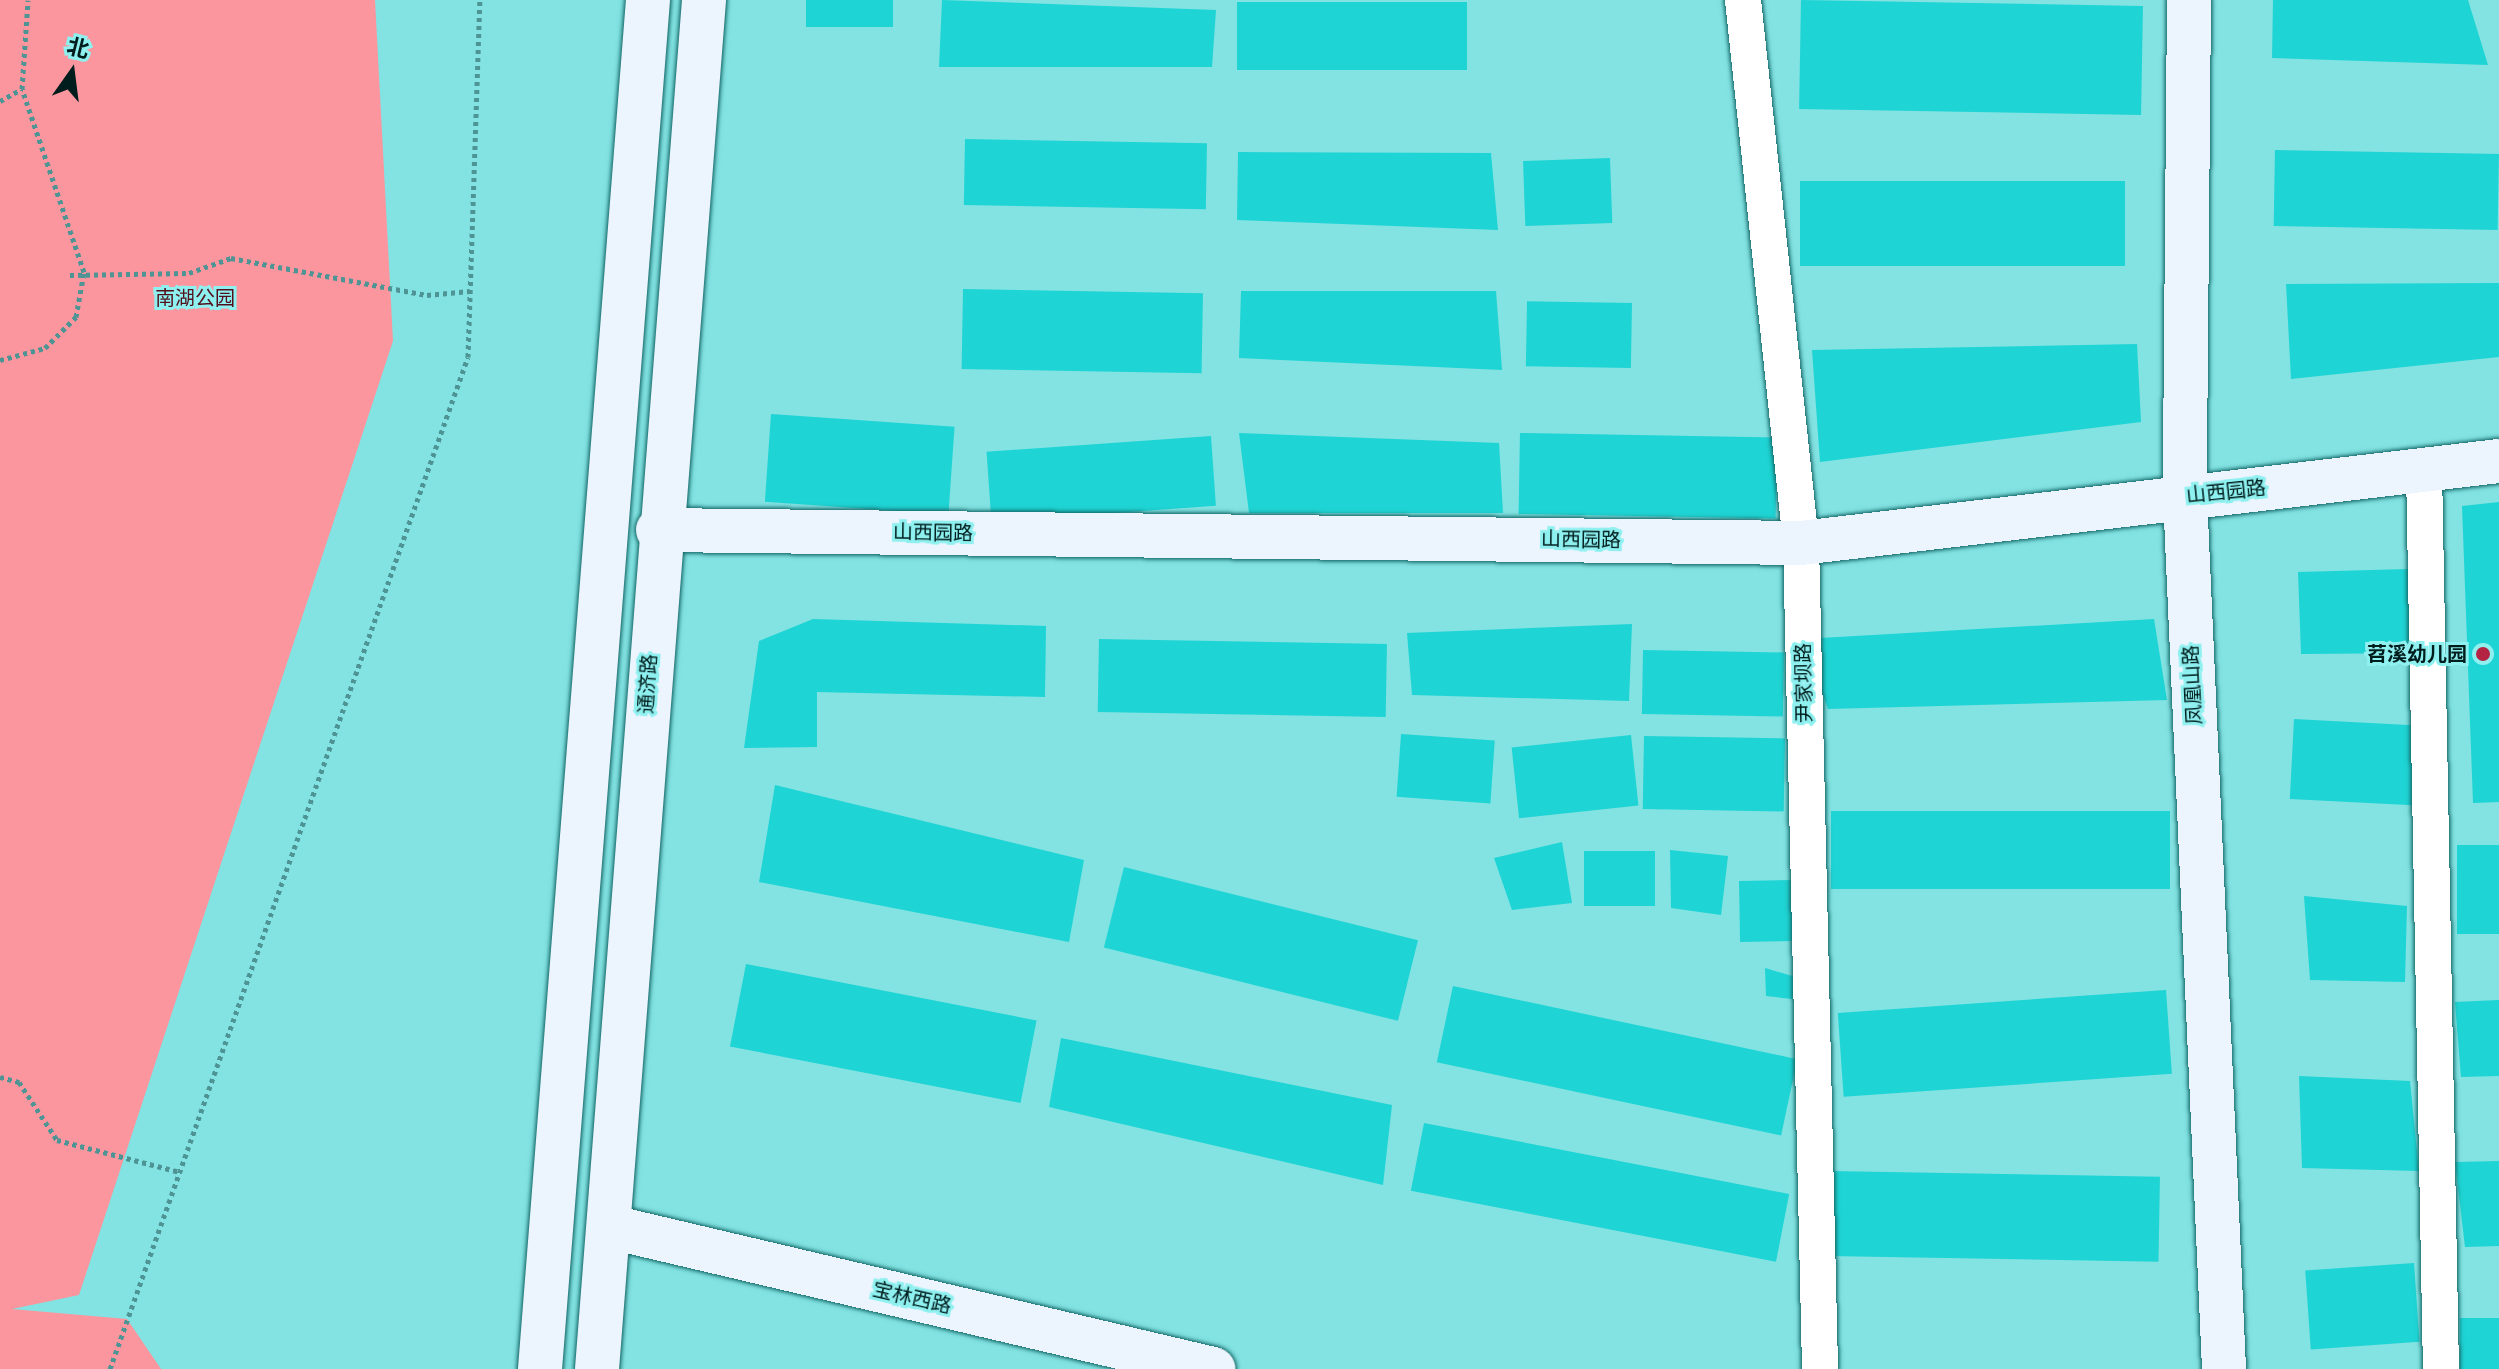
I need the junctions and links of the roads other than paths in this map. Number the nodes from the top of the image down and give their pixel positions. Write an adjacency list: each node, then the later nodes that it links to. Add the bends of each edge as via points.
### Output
1 (648, 0): 11 (street)
2 (704, 0): 8 (street, 通济路)
3 (1743, 0): 9 (street, 尹家坝路)
4 (2189, 0): 7 (street, 凤凰山路)
5 (2499, 461): 6 (street, 山西园路)
6 (2424, 470): 7 (street, 山西园路); 16 (street)
7 (2185, 496): 9 (street, 山西园路); 15 (street, 凤凰山路)
8 (658, 530): 9 (street, 山西园路); 10 (street, 通济路)
9 (1801, 543): 14 (street, 尹家坝路)
10 (611, 1227): 12 (street, 通济路); 13 (street, 宝林西路)
11 (540, 1369)
12 (597, 1369)
13 (1213, 1369)
14 (1820, 1369)
15 (2224, 1369)
16 (2441, 1369)

